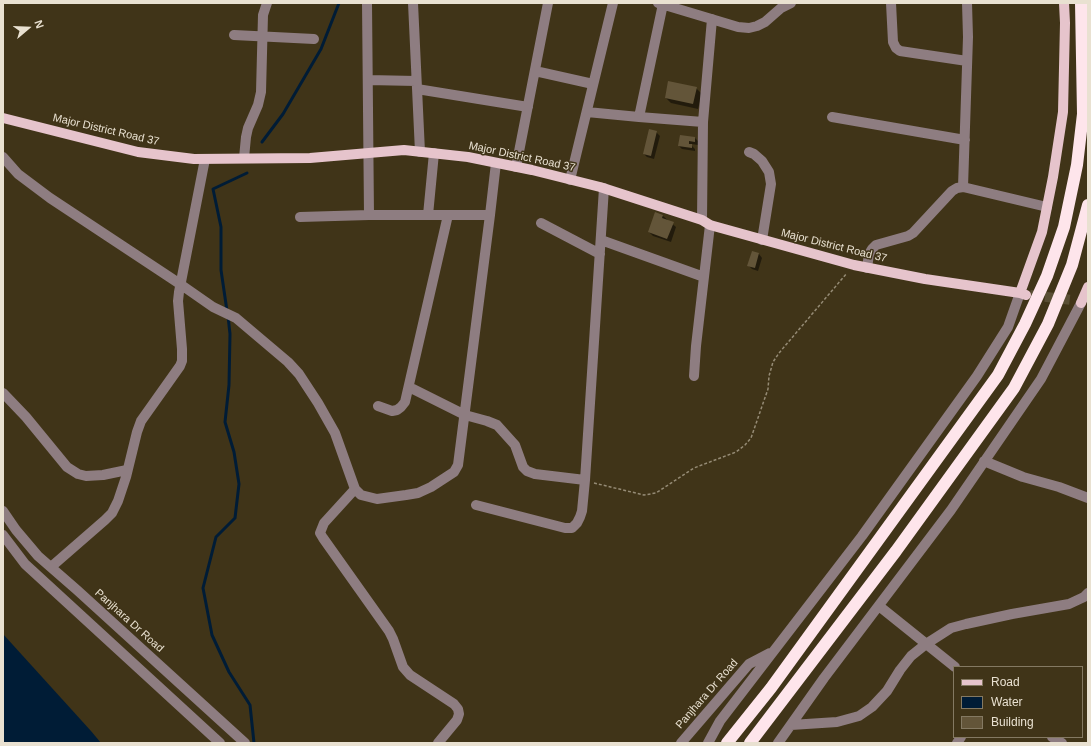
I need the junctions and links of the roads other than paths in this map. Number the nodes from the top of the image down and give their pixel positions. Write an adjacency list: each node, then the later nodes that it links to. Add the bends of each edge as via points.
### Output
1 (267, 3): 14 (street, via 263,15)
2 (367, 3): 18 (street)
3 (413, 3): 20 (street)
4 (548, 3): 17 (street)
5 (613, 3): 19 (street)
6 (789, 3): 12 (street, via 765,22 749,28)
7 (892, 3): 16 (street, via 892,42 896,48 900,51)
8 (967, 3): 16 (street)
9 (1064, 3): 41 (main road, via 1063,112)
10 (1081, 3): 85 (highway, via 1083,114 1077,165 1062,234 1047,276 1025,324 998,375 776,682)
11 (661, 4): 12 (street); 23 (street)
12 (712, 19): 26 (street)
13 (234, 35): 14 (street)
14 (262, 36): 15 (street); 33 (street, via 261,92 248,128)
15 (314, 39)
16 (967, 61): 27 (street)
17 (535, 70): 19 (street); 21 (street)
18 (368, 80): 20 (street); 30 (street)
19 (593, 84): 22 (street)
20 (417, 85): 21 (street); 28 (street)
21 (528, 107): 36 (street)
22 (587, 112): 23 (street); 37 (street)
23 (639, 117): 26 (street)
24 (832, 117): 27 (street)
25 (3, 118): 34 (main road, Major District Road 37, via 138,152)
26 (703, 122): 48 (street)
27 (964, 140): 38 (street)
28 (420, 152): 30 (main road, Major District Road 37, via 404,150); 31 (main road, Major District Road 37)
29 (749, 152): 50 (street, via 762,161 769,172 771,184)
30 (368, 153): 33 (main road, Major District Road 37, via 310,158); 42 (street)
31 (434, 153): 35 (main road, Major District Road 37); 43 (street)
32 (3, 157): 54 (street, via 18,174 50,198)
33 (244, 158): 34 (main road, Major District Road 37)
34 (205, 159): 54 (street)
35 (496, 163): 36 (main road, Major District Road 37); 45 (street)
36 (516, 167): 37 (main road, Major District Road 37)
37 (570, 180): 39 (main road, Major District Road 37)
38 (963, 187): 41 (street); 52 (street, via 952,191 913,233 876,245 869,254)
39 (604, 188): 48 (main road, Major District Road 37); 49 (street)
40 (1088, 205): 86 (highway, via 1072,265 1048,324 1014,388 896,551)
41 (1047, 207): 56 (main road)
42 (369, 214): 43 (street); 46 (street)
43 (428, 215): 44 (street)
44 (448, 215): 45 (street); 59 (street)
45 (490, 215): 62 (street)
46 (300, 217)
47 (541, 223): 51 (street)
48 (706, 223): 50 (main road, Major District Road 37); 53 (street)
49 (601, 240): 51 (street); 53 (street)
50 (762, 240): 52 (main road, Major District Road 37)
51 (600, 254): 65 (street)
52 (867, 268): 56 (main road, Major District Road 37)
53 (704, 277): 58 (street)
54 (180, 284): 64 (street, via 178,301 182,361 141,421); 66 (street, via 213,307 236,318 299,374 335,433)
55 (1088, 287): 57 (main road)
56 (1023, 294): 77 (street, via 1008,327 977,376 862,536)
57 (1081, 302): 63 (street, via 1041,379)
58 (694, 376)
59 (409, 387): 61 (street, via 405,402 397,410 392,411); 62 (street)
60 (3, 393): 64 (street, via 67,467 78,474 103,475)
61 (378, 406)
62 (465, 415): 65 (street, via 487,420 497,426 515,445 527,471); 66 (street, via 458,465 454,472 418,493 377,499 361,495)
63 (984, 461): 67 (street, via 1023,477); 75 (street, via 951,510)
64 (127, 470): 73 (street, via 112,512)
65 (585, 480): 68 (street, via 582,511 572,528)
66 (355, 489): 82 (street, via 324,523 320,533 389,631 403,667 410,676 458,709 458,720)
67 (1088, 498)
68 (476, 506)
69 (3, 510): 71 (street, Panjhara Dr Road)
70 (3, 535): 72 (street)
71 (38, 556): 72 (street); 73 (street, Panjhara Dr Road)
72 (27, 566): 80 (street)
73 (51, 567): 81 (street, Panjhara Dr Road)
74 (1088, 593): 76 (street, via 1069,604 951,628)
75 (878, 606): 76 (street); 79 (street)
76 (926, 644): 78 (street); 79 (street, via 911,656 887,691 859,716 837,722)
77 (773, 651): 83 (street, Panjhara Dr Road, via 749,664); 84 (street, via 720,720)
78 (953, 666)
79 (791, 725): 87 (street)
80 (220, 743)
81 (245, 743)
82 (438, 743)
83 (681, 743)
84 (708, 743)
85 (727, 743)
86 (750, 743)
87 (778, 743)

